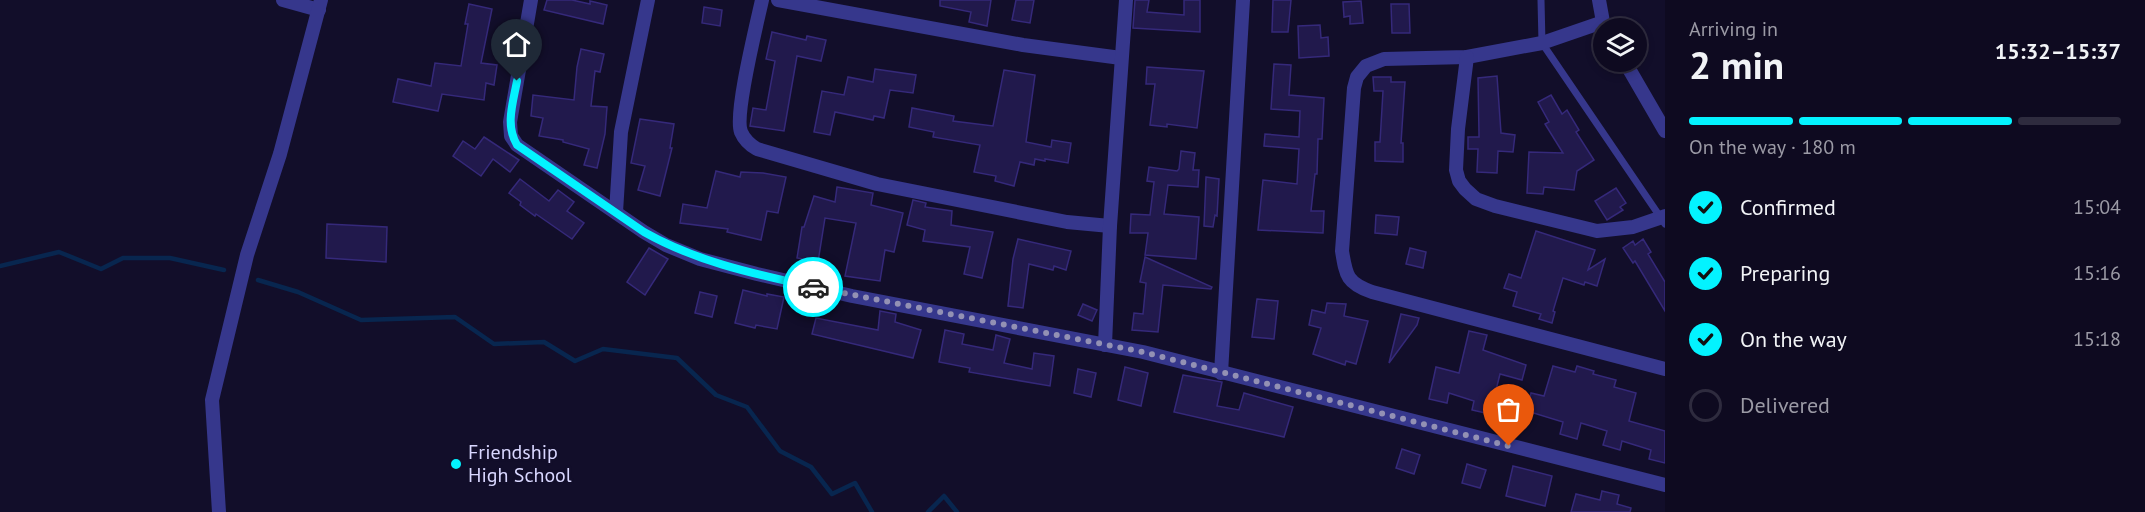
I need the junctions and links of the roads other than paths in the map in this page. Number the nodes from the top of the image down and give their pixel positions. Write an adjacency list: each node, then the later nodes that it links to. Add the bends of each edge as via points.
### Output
1 (283, 0): 10 (street)
2 (531, 0): 18 (street, via 511,135 517,145)
3 (648, 0): 18 (street, via 621,132)
4 (762, 0): 20 (street, via 739,112 741,132 750,144 877,184 1067,222)
5 (778, 0): 15 (street, via 1023,45)
6 (1126, 0): 15 (street)
7 (1243, 0): 23 (street)
8 (1541, 0): 13 (lane)
9 (1599, 0): 11 (street)
10 (320, 5): 25 (street, via 247,255 212,400)
11 (1603, 18)
12 (1593, 28): 13 (street)
13 (1542, 43): 14 (street); 19 (lane)
14 (1467, 57): 19 (street, via 1456,170 1459,181 1476,199 1597,231); 22 (street, via 1384,59 1366,66 1357,77 1342,251 1349,280 1372,292)
15 (1121, 58): 20 (street)
16 (1631, 72): 17 (street)
17 (1665, 130)
18 (616, 212): 21 (street, via 666,245 700,259 852,296)
19 (1664, 220)
20 (1110, 226): 21 (street)
21 (1105, 345): 23 (street)
22 (1665, 369)
23 (1221, 373): 24 (street)
24 (1665, 485)
25 (219, 512)

